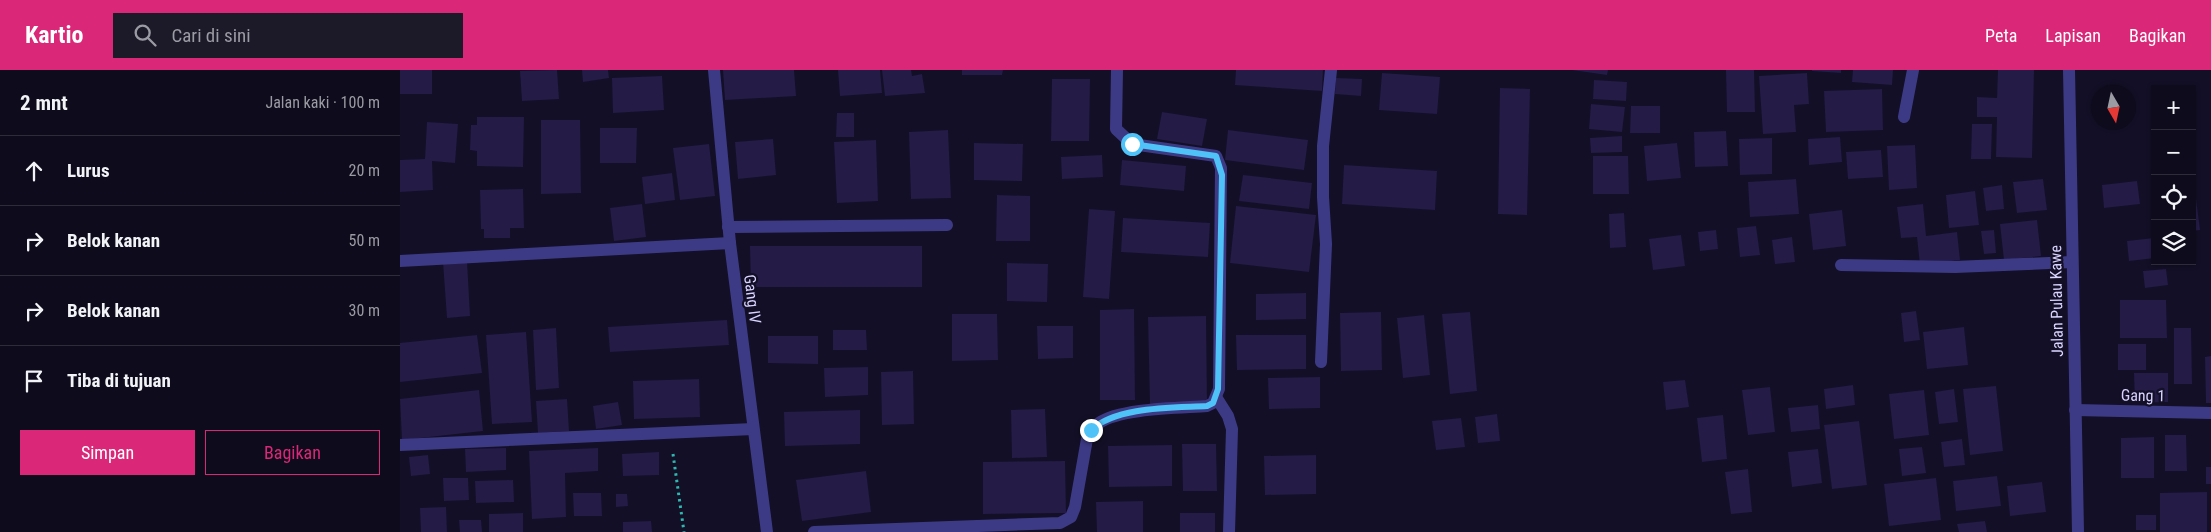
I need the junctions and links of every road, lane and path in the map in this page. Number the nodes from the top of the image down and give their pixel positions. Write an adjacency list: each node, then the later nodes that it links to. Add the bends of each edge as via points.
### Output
1 (714, 70): 8 (street, Gang IV)
2 (1117, 70): 14 (street, via 1116,129 1124,138 1132,144 1216,156 1221,168 1219,379)
3 (1331, 70): 13 (street, via 1323,146 1322,197 1326,244)
4 (1912, 70): 6 (street)
5 (2069, 70): 11 (street, Jalan Pulau Kawe)
6 (1904, 117)
7 (947, 225): 8 (street)
8 (728, 227): 9 (street, Gang IV)
9 (730, 243): 10 (street); 17 (street, Gang IV)
10 (400, 261)
11 (2072, 262): 12 (street, via 1954,267); 15 (street, Jalan Pulau Kawe)
12 (1841, 265)
13 (1321, 362)
14 (1216, 398): 20 (street, via 1207,406 1137,412 1100,422 1087,439 1076,507 1071,516 1060,523); 24 (street, via 1232,429)
15 (2075, 410): 16 (street, Gang 1); 25 (street, Jalan Pulau Kawe)
16 (2211, 413)
17 (753, 429): 18 (street); 22 (street, Gang IV)
18 (670, 434): 19 (street); 21 (path)
19 (400, 445)
20 (1009, 529): 23 (street)
21 (684, 532)
22 (767, 532)
23 (814, 532)
24 (1229, 532)
25 (2078, 532)

